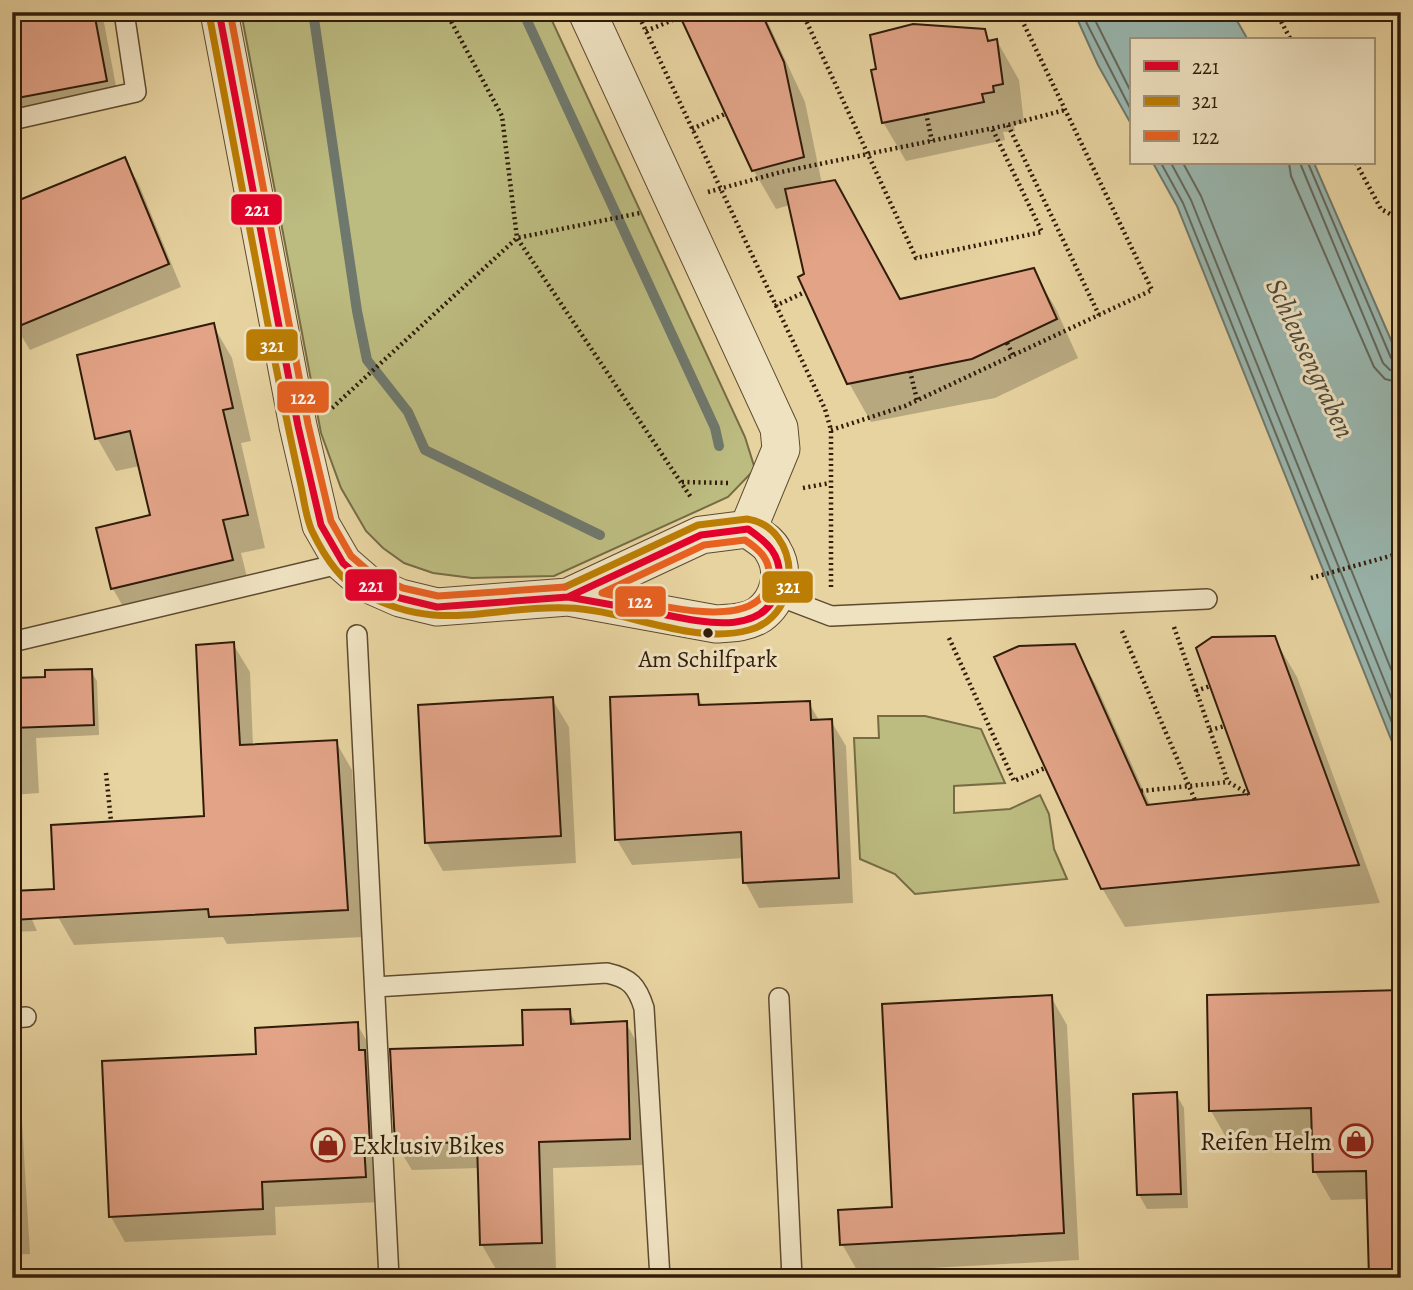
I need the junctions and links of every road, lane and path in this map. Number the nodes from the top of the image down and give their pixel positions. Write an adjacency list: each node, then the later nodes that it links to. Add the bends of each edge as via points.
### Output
1 (124, 12): 14 (lane, via 136,92)
2 (219, 12): 36 (street, via 301,439 321,525)
3 (446, 12): 23 (path, via 502,116)
4 (587, 12): 21 (street)
5 (802, 12): 19 (path)
6 (1018, 12): 11 (path)
7 (1276, 12): 10 (path)
8 (680, 17): 9 (path)
9 (646, 31)
10 (1290, 38)
11 (1065, 110): 15 (path); 26 (path, via 1152,290)
12 (727, 113): 17 (path)
13 (926, 113): 18 (path)
14 (12, 120)
15 (1008, 125): 16 (path); 26 (path)
16 (992, 128): 18 (path); 19 (path, via 1042,232 916,258)
17 (692, 129)
18 (932, 141): 19 (path)
19 (867, 154): 21 (path, via 720,187)
20 (1357, 164): 22 (path, via 1381,209)
21 (658, 210): 23 (path); 33 (street, via 779,428 781,449)
22 (1401, 220)
23 (517, 238): 31 (path); 34 (path, via 692,497)
24 (805, 292): 25 (path)
25 (775, 306)
26 (1099, 315): 28 (path)
27 (1007, 343): 28 (path)
28 (1013, 355): 30 (path)
29 (910, 371): 30 (path)
30 (917, 400): 32 (path)
31 (327, 413)
32 (831, 430)
33 (748, 529): 34 (street); 38 (street, via 773,549 781,571)
34 (701, 536): 39 (street)
35 (1401, 553): 37 (path)
36 (343, 563): 39 (street, via 366,583 436,607); 45 (lane)
37 (1311, 578)
38 (776, 595): 39 (street, via 760,614 739,623 716,624); 40 (lane, via 831,615)
39 (568, 597)
40 (1207, 599)
41 (1173, 622): 47 (path)
42 (1119, 624): 53 (path)
43 (959, 631): 50 (path, via 946,632 1014,781)
44 (357, 635): 58 (lane)
45 (12, 642)
46 (1210, 686): 47 (path)
47 (1196, 691): 49 (path)
48 (1224, 726): 49 (path)
49 (1210, 730): 52 (path)
50 (1045, 768)
51 (106, 772): 57 (path)
52 (1228, 782): 53 (path); 55 (path)
53 (1189, 785): 54 (path); 56 (path)
54 (1141, 791)
55 (1250, 794)
56 (1195, 800)
57 (111, 821)
58 (375, 987): 60 (lane); 61 (lane, via 607,973 627,977 639,991 644,1009)
59 (779, 998): 62 (lane)
60 (389, 1278)
61 (660, 1278)
62 (792, 1278)

